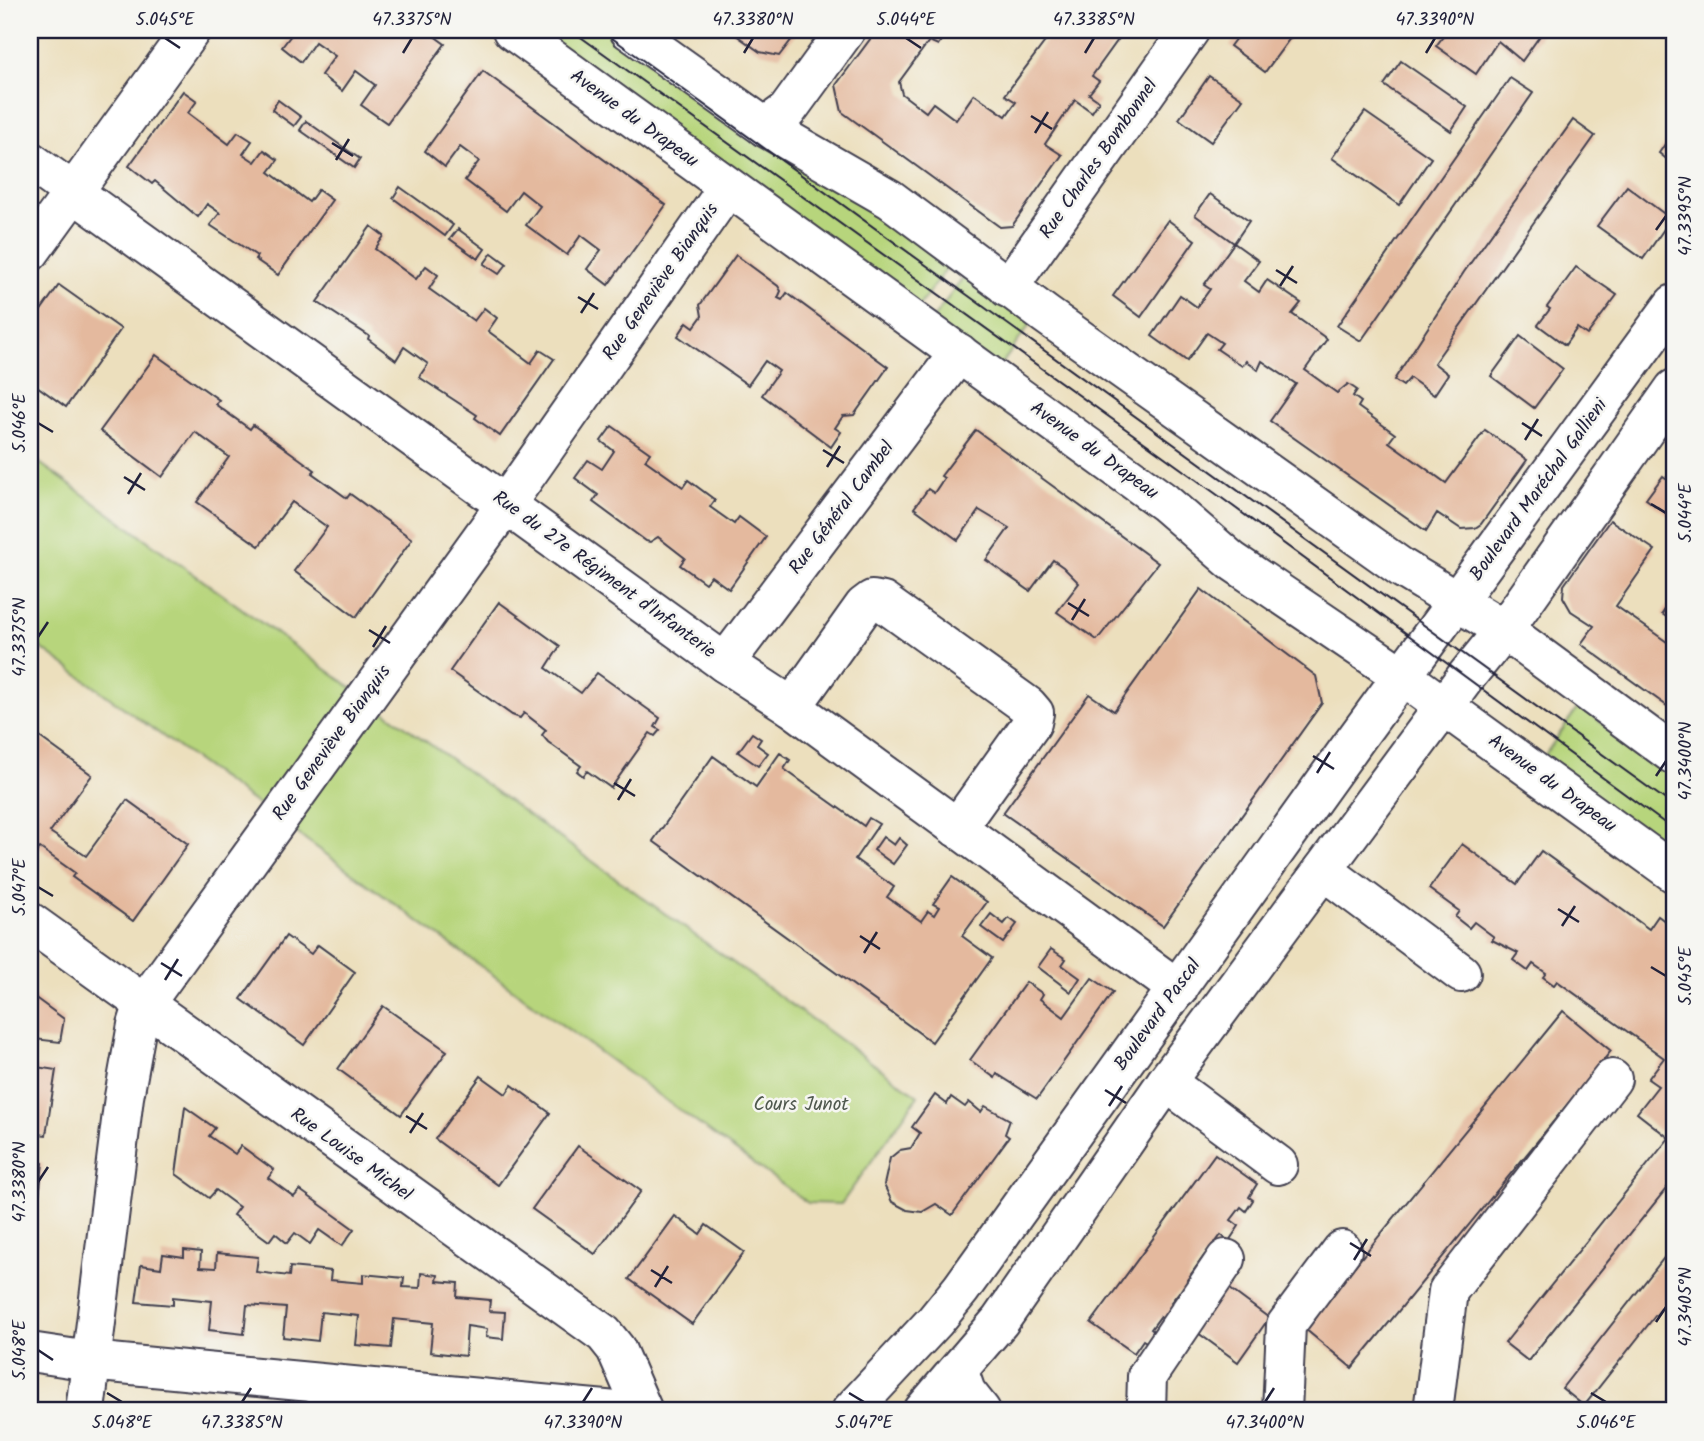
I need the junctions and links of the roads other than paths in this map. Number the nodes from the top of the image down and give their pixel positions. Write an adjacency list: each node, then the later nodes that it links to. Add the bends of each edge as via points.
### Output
1 (191, 30): 9 (street)
2 (512, 30): 8 (street, Avenue du Drapeau)
3 (629, 30): 6 (street)
4 (846, 30): 6 (street, via 787,111)
5 (1190, 30): 11 (street, Rue Charles Bombonnel)
6 (765, 127): 11 (street, via 890,199)
7 (30, 161): 9 (street, Rue du 27e Régiment d'Infanterie)
8 (728, 187): 13 (street, Avenue du Drapeau); 15 (street, Rue Geneviève Bianquis)
9 (72, 192): 10 (street); 15 (street, Rue du 27e Régiment d'Infanterie)
10 (30, 252)
11 (1009, 288): 16 (street, via 1402,568)
12 (1674, 304): 16 (street, Boulevard Maréchal Gallieni)
13 (959, 353): 18 (street, Rue Général Cambel); 19 (street, Avenue du Drapeau, via 1164,502 1232,561)
14 (1674, 388): 17 (street)
15 (506, 504): 18 (street, Rue du 27e Régiment d'Infanterie); 29 (street, Rue Geneviève Bianquis)
16 (1458, 603): 17 (street); 19 (street, Boulevard Maréchal Gallieni)
17 (1504, 630): 20 (street); 22 (street)
18 (725, 663): 21 (street, Rue du 27e Régiment d'Infanterie)
19 (1402, 676): 20 (street, Avenue du Drapeau); 28 (street, Boulevard Pascal)
20 (1444, 706): 24 (street); 25 (street, Avenue du Drapeau)
21 (792, 707): 23 (street, Rue du 27e Régiment d'Infanterie); 23 (street, via 872,600 883,602 1028,706 1034,713 1032,723)
22 (1674, 755)
23 (957, 828): 28 (street, Rue du 27e Régiment d'Infanterie)
24 (1323, 870): 27 (street); 31 (street)
25 (1674, 873)
26 (30, 922): 29 (street, Rue Louise Michel)
27 (1461, 973)
28 (1178, 989): 41 (street, Boulevard Pascal, via 961,1289)
29 (144, 1006): 36 (street, Rue Geneviève Bianquis, via 124,1097); 40 (street, Rue Louise Michel, via 604,1334 616,1349)
30 (1612, 1079): 46 (street, via 1448,1292)
31 (1166, 1082): 32 (street); 37 (street)
32 (1278, 1165)
33 (1342, 1250): 45 (street, via 1286,1325)
34 (1226, 1259): 44 (street, via 1147,1376)
35 (30, 1352): 36 (street)
36 (90, 1361): 38 (street, Rue Geneviève Bianquis); 39 (street)
37 (959, 1373): 42 (street); 43 (street)
38 (85, 1411)
39 (616, 1411)
40 (643, 1411)
41 (851, 1411)
42 (923, 1411)
43 (981, 1411)
44 (1146, 1411)
45 (1282, 1411)
46 (1433, 1411)

